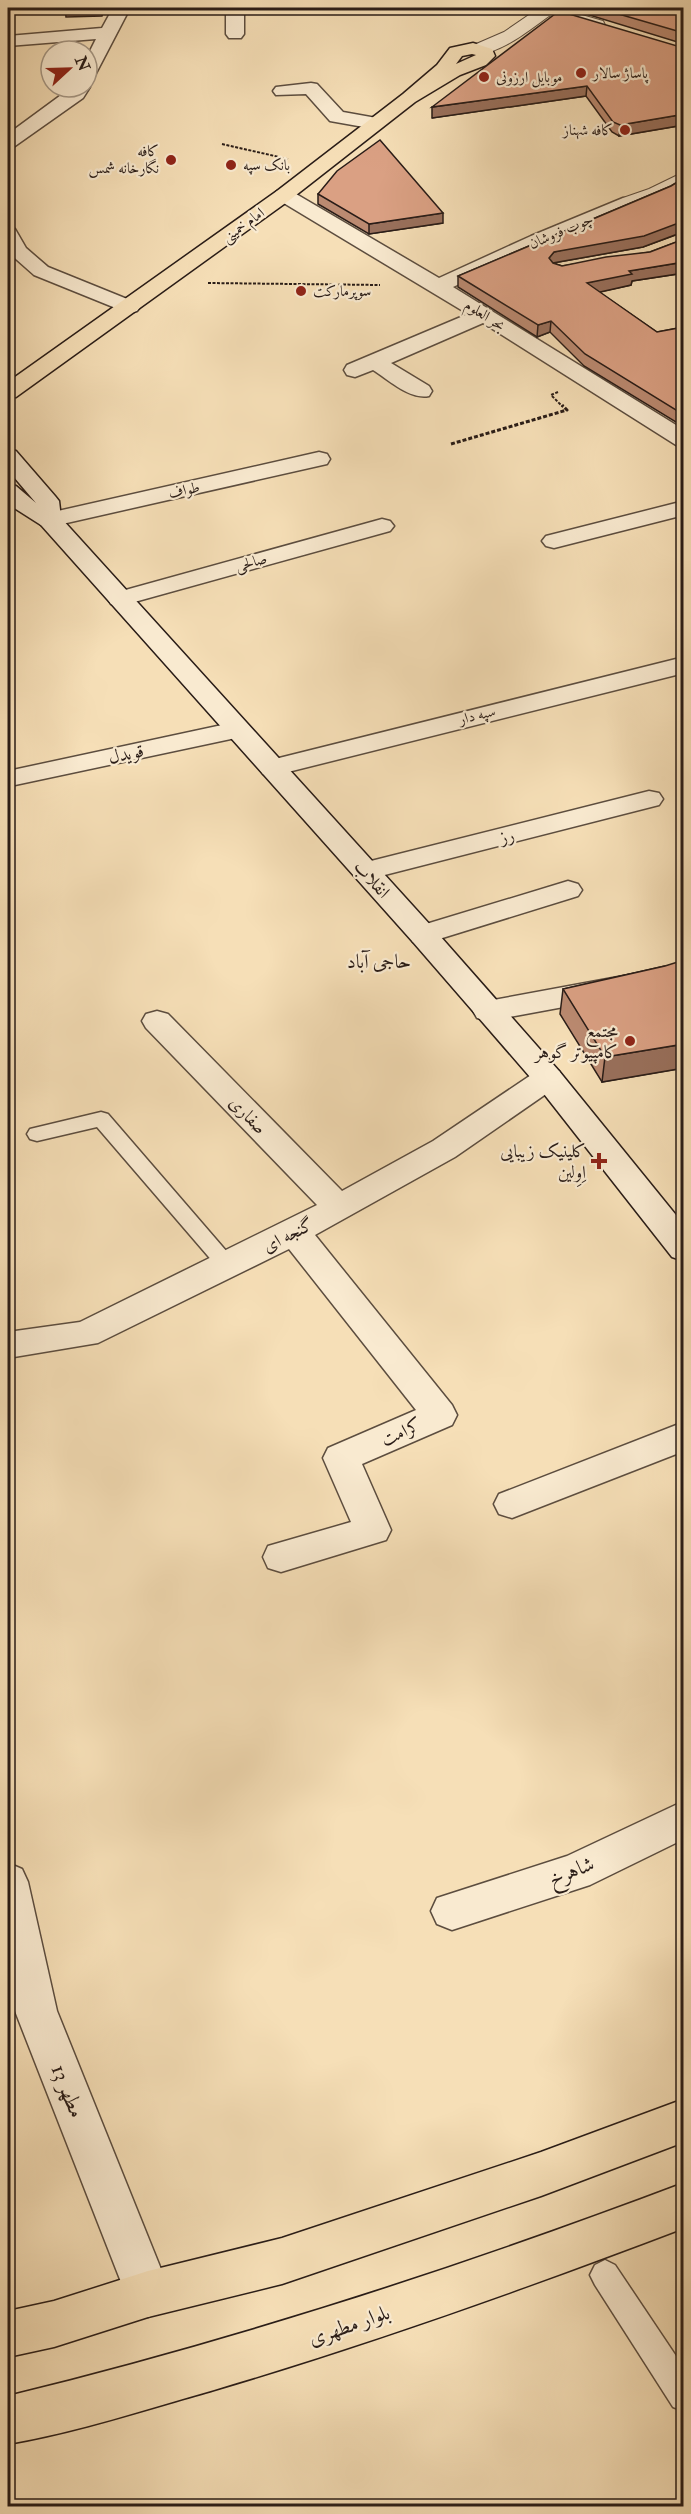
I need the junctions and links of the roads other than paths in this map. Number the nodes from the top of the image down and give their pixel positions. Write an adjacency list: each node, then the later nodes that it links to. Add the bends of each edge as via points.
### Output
1 (121, 8): 7 (street)
2 (235, 8): 8 (street)
3 (248, 8): 4 (street)
4 (252, 8)
5 (548, 9): 6 (street); 11 (street, امام خمینی)
6 (615, 31)
7 (108, 33): 9 (street); 10 (street)
8 (235, 34)
9 (8, 41)
10 (99, 51)
11 (480, 55): 14 (main road, امام خمینی)
12 (282, 91): 14 (street, via 311,88 337,117)
13 (70, 99): 15 (street)
14 (375, 123): 17 (main road, امام خمینی)
15 (8, 142)
16 (684, 177): 18 (street, چوب فروشان)
17 (284, 195): 22 (street, بحر العلوم); 23 (main road, امام خمینی)
18 (630, 202): 20 (street, چوب فروشان)
19 (11, 246): 23 (street, via 41,271)
20 (521, 248): 21 (street); 22 (street, چوب فروشان)
21 (541, 258)
22 (438, 286): 24 (street, بحر العلوم)
23 (130, 307): 26 (main road, امام خمینی)
24 (484, 315): 25 (street, via 365,366); 27 (street, بحر العلوم)
25 (421, 391)
26 (8, 392)
27 (684, 440)
28 (8, 456): 32 (street, انقلاب, via 47,501)
29 (319, 459): 32 (street, طواف)
30 (8, 491): 32 (street, انقلاب, via 20,504)
31 (684, 508): 34 (street)
32 (49, 520): 35 (street, انقلاب)
33 (382, 526): 35 (street, صالحی)
34 (554, 541)
35 (120, 599): 37 (street, انقلاب)
36 (684, 664): 38 (street, سپه دار)
37 (236, 730): 38 (street, انقلاب); 39 (street, قویدل)
38 (272, 768): 41 (street, انقلاب)
39 (15, 777)
40 (649, 799): 41 (street, رز)
41 (365, 871): 43 (street, انقلاب)
42 (568, 890): 43 (street)
43 (423, 935): 45 (street, انقلاب)
44 (684, 971): 45 (street, via 661,979)
45 (488, 1011): 47 (street, انقلاب)
46 (157, 1021): 49 (street, صفاری)
47 (548, 1078): 49 (street, گنجه ای, via 444,1149); 51 (street, انقلاب)
48 (37, 1134): 52 (lane, via 101,1119)
49 (340, 1208): 50 (street, گنجه ای)
50 (294, 1232): 52 (street, گنجه ای); 56 (street, کرامت, via 440,1415 341,1458 373,1530)
51 (684, 1249)
52 (227, 1265): 53 (street, گنجه ای, via 86,1334)
53 (8, 1345)
54 (682, 1438): 55 (street)
55 (512, 1504)
56 (281, 1557)
57 (684, 1819): 59 (street, شاهرخ, via 576,1872)
58 (8, 1882): 63 (street, مطهر 13, via 36,2011)
59 (452, 1911)
60 (684, 2120): 63 (main road, via 541,2175 282,2261)
61 (684, 2205): 66 (main road, بلوار مطهری, via 572,2249 304,2340)
62 (605, 2275): 65 (lane)
63 (148, 2294): 64 (main road, via 54,2324)
64 (8, 2334)
65 (684, 2396)
66 (8, 2420)

